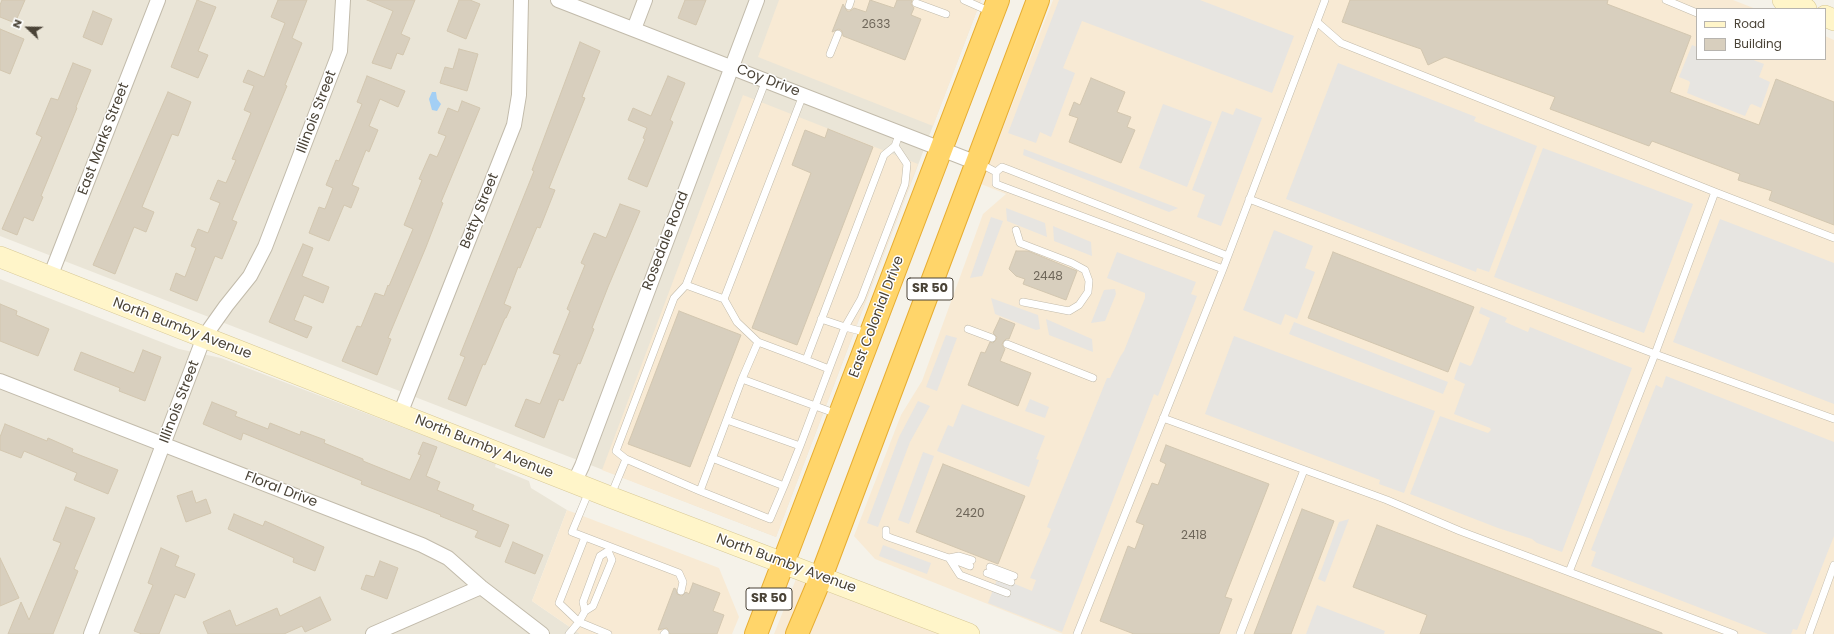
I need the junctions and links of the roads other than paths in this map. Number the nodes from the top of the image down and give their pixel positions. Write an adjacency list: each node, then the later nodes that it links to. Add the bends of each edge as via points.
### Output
1 (158, 0): 32 (street, East Marks Street)
2 (343, 0): 40 (street, Illinois Street, via 340,51 266,247 250,276)
3 (521, 0): 51 (street, Betty Street, via 519,95 514,125)
4 (558, 0): 16 (street, Coy Drive)
5 (645, 0): 16 (street)
6 (757, 0): 19 (street, Rosedale Road)
7 (964, 0): 12 (lane)
8 (1038, 0): 24 (highway, SR 50)
9 (1325, 0): 15 (lane)
10 (1666, 0): 13 (lane)
11 (916, 3): 14 (lane)
12 (996, 6): 23 (highway, East Colonial Drive / SR 50)
13 (1696, 13)
14 (946, 14)
15 (1317, 22): 25 (lane, via 1341,42); 26 (lane)
16 (634, 29): 19 (street, Coy Drive)
17 (838, 34): 18 (lane)
18 (830, 54)
19 (731, 67): 20 (street, Coy Drive); 61 (street, Rosedale Road, via 582,466)
20 (766, 80): 21 (street, Coy Drive); 33 (lane)
21 (803, 95): 22 (street, Coy Drive); 34 (lane)
22 (897, 139): 23 (street, Coy Drive); 36 (lane, via 884,155); 37 (lane, via 907,164 905,184 861,299)
23 (941, 149): 24 (street, Coy Drive); 39 (highway, East Colonial Drive / SR 50)
24 (987, 167): 29 (lane, via 1002,167); 31 (lane, via 996,184); 74 (highway, SR 50)
25 (1715, 192): 28 (lane); 44 (lane)
26 (1249, 199): 29 (lane); 44 (lane)
27 (1016, 230): 35 (lane, via 1020,243 1085,270 1089,281 1088,292 1079,305 1069,311)
28 (1834, 238)
29 (1228, 256): 31 (lane)
30 (0, 258): 32 (street, North Bumby Avenue)
31 (1223, 269): 53 (lane)
32 (50, 277): 40 (street, North Bumby Avenue)
33 (686, 285): 34 (lane); 59 (lane, via 674,298 616,451)
34 (724, 299): 42 (lane, via 737,322)
35 (1023, 302)
36 (822, 319): 37 (lane); 45 (lane)
37 (845, 327): 39 (lane); 46 (lane)
38 (968, 329): 41 (lane)
39 (870, 334): 52 (highway, East Colonial Drive / SR 50)
40 (204, 337): 51 (street, North Bumby Avenue); 56 (street, Illinois Street)
41 (992, 338)
42 (758, 342): 45 (lane); 48 (lane)
43 (1007, 344): 47 (lane)
44 (1656, 354): 54 (lane); 73 (lane)
45 (806, 360): 46 (lane)
46 (829, 369): 50 (lane)
47 (1093, 378)
48 (742, 379): 50 (lane); 55 (lane)
49 (0, 381): 56 (street, Floral Drive)
50 (814, 406): 52 (lane); 57 (lane)
51 (400, 414): 61 (street, North Bumby Avenue)
52 (840, 415): 70 (highway, East Colonial Drive / SR 50)
53 (1163, 418): 60 (lane); 89 (lane)
54 (1834, 419)
55 (727, 420): 57 (lane); 58 (lane)
56 (164, 444): 76 (street, Floral Drive, via 422,544 448,558); 81 (street, Illinois Street)
57 (800, 446): 62 (lane)
58 (712, 458): 62 (lane); 63 (lane)
59 (626, 459): 63 (lane); 64 (lane)
60 (1304, 470): 73 (lane); 90 (lane)
61 (582, 486): 64 (street, North Bumby Avenue); 66 (lane, via 572,532)
62 (784, 486): 63 (lane, via 770,519)
63 (700, 491)
64 (610, 497): 70 (street, North Bumby Avenue)
65 (886, 530): 68 (lane, via 886,536)
66 (585, 537): 67 (lane); 80 (lane, via 559,603)
67 (609, 549): 77 (lane, via 679,573 683,582); 79 (lane, via 600,556 583,602); 79 (lane, via 612,560 593,606)
68 (949, 558): 69 (lane); 78 (lane, via 960,575)
69 (971, 563)
70 (782, 564): 74 (street, North Bumby Avenue); 86 (highway, East Colonial Drive / SR 50)
71 (1834, 565): 92 (lane)
72 (988, 570): 75 (lane)
73 (1569, 572): 91 (lane)
74 (821, 577): 87 (highway, SR 50); 88 (street, North Bumby Avenue)
75 (1012, 579)
76 (481, 587): 82 (street); 83 (street, Floral Drive)
77 (681, 591)
78 (1007, 593)
79 (585, 611): 80 (lane)
80 (579, 622): 84 (lane); 85 (lane)
81 (91, 634)
82 (373, 634)
83 (542, 634)
84 (569, 634)
85 (608, 634)
86 (756, 634)
87 (797, 634)
88 (969, 634)
89 (1077, 634)
90 (1240, 634)
91 (1734, 634)
92 (1809, 634)

